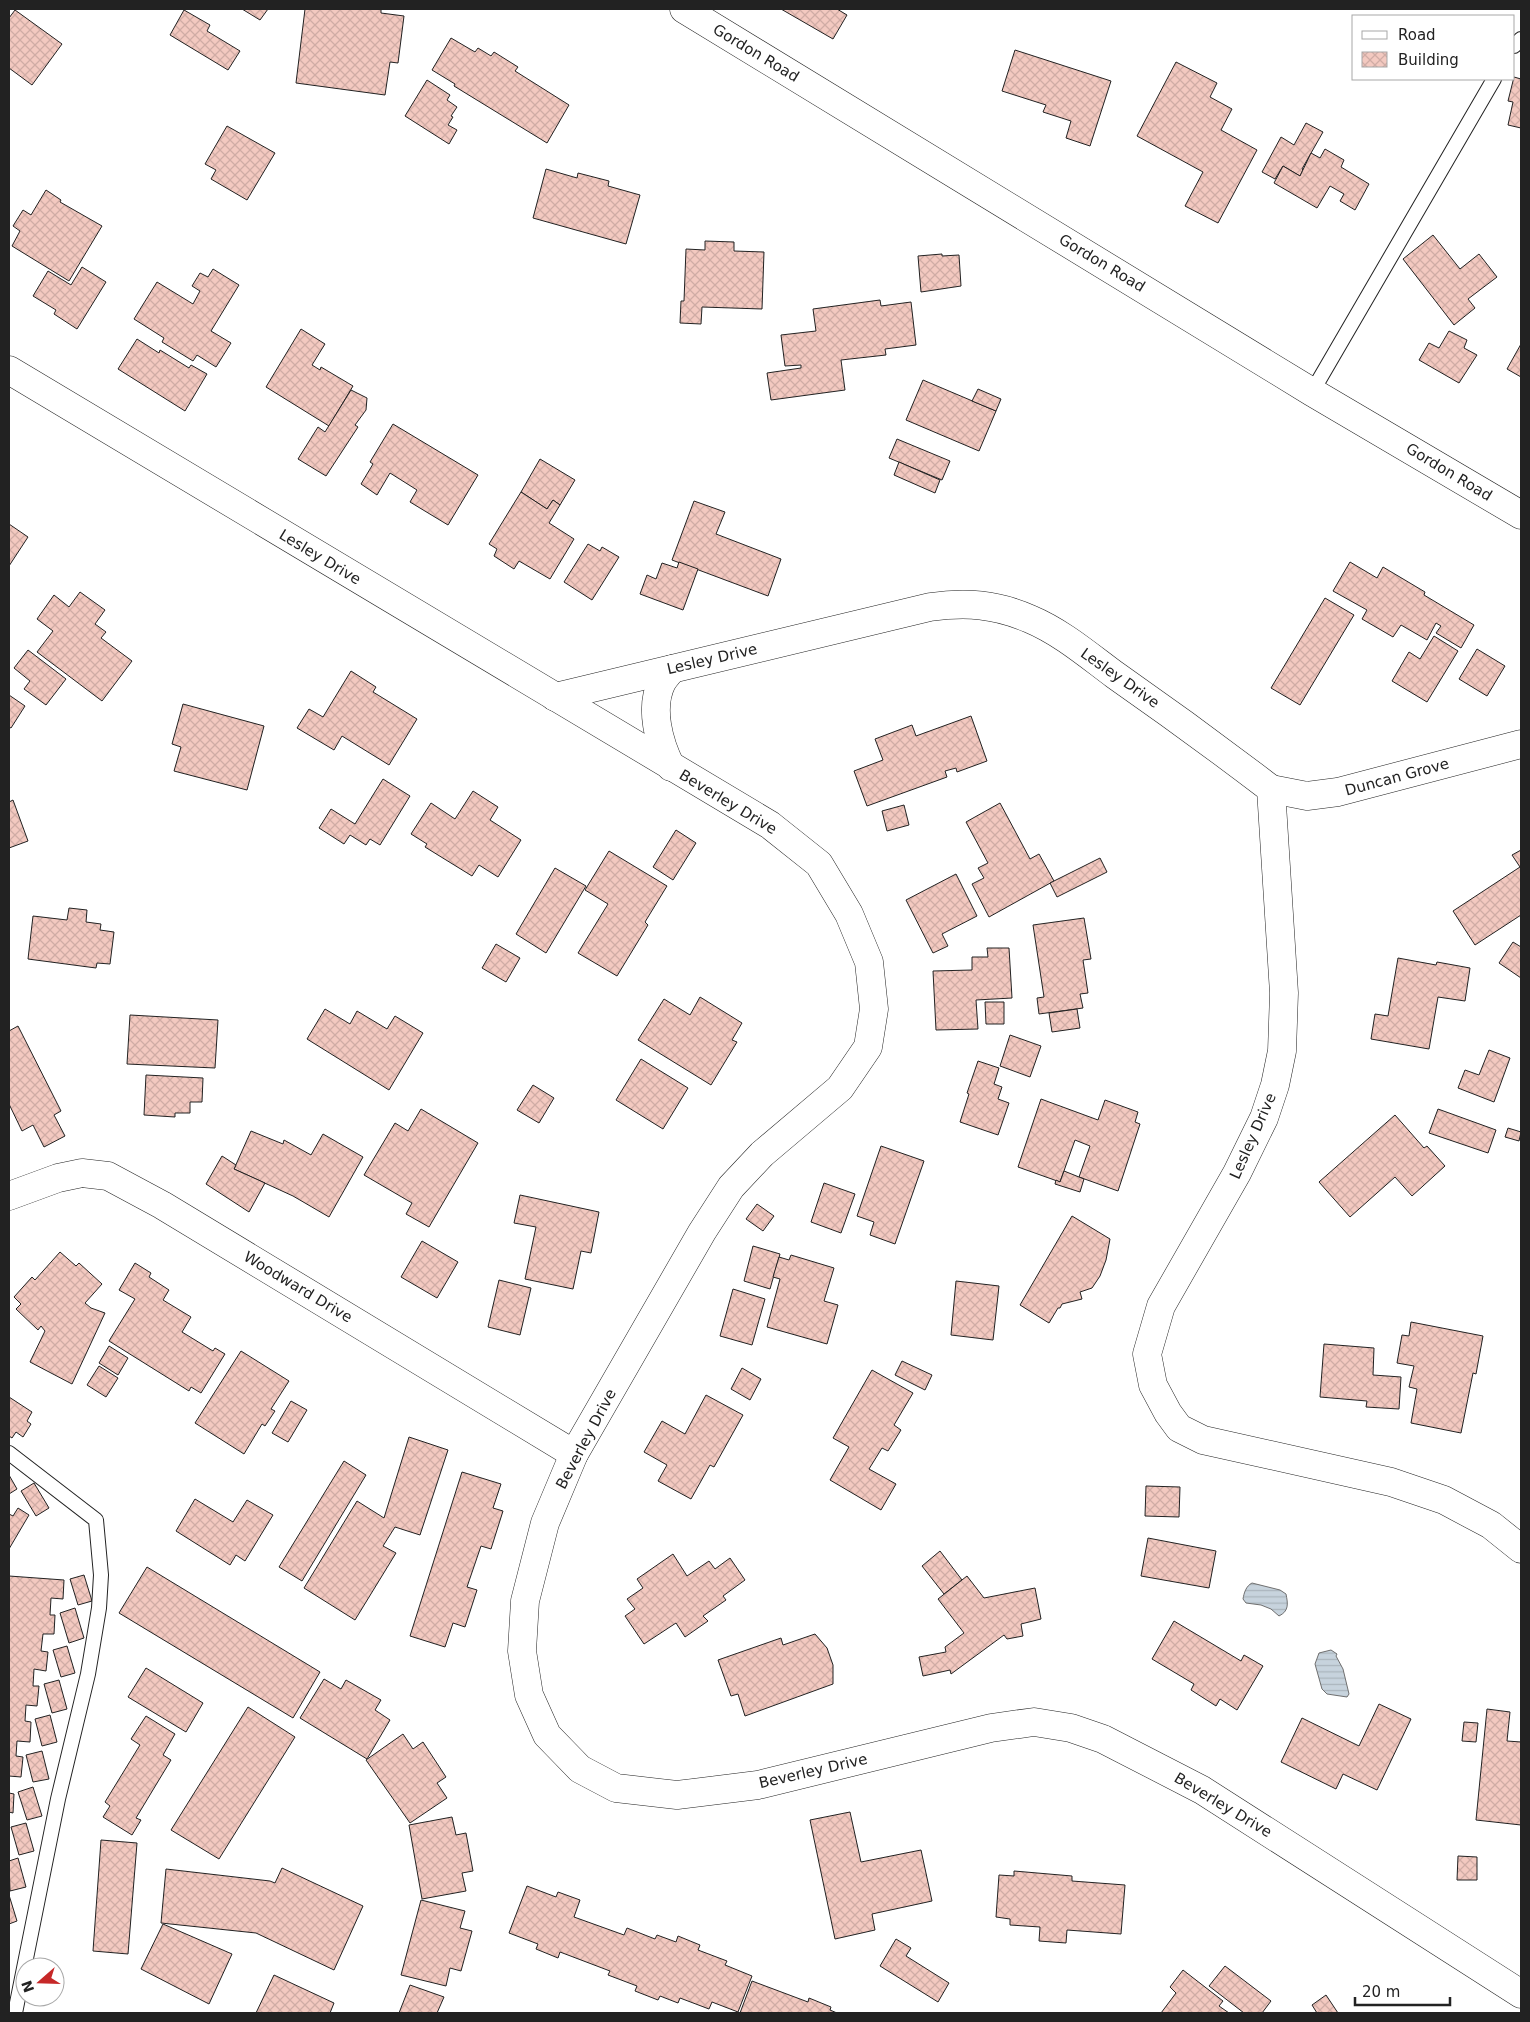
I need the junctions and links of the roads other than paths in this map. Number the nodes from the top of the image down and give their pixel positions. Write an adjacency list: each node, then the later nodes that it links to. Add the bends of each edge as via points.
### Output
1 (684, 9): 4 (street, Gordon Road)
2 (1493, 80): 4 (lane)
3 (9, 370): 7 (street, Lesley Drive)
4 (1312, 392): 5 (street, Gordon Road)
5 (1521, 515)
6 (672, 669): 7 (street, Lesley Drive); 9 (street, via 662,683 657,703 657,729); 10 (street, Lesley Drive, via 930,607 958,603 1002,609 1031,619 1068,641)
7 (555, 697): 9 (street, Beverley Drive)
8 (1521, 744): 10 (street, Duncan Grove, via 1338,792 1307,796)
9 (671, 767): 13 (street, Beverley Drive, via 770,825 819,864 849,914 869,962 874,1009 868,1047 840,1088 762,1154 731,1187)
10 (1271, 789): 14 (street, Lesley Drive, via 1284,993 1282,1051 1276,1085 1237,1173 1162,1306 1147,1354 1152,1385 1179,1428 1203,1440 1391,1482 1444,1500 1491,1525)
11 (9, 1196): 13 (street, Woodward Drive, via 66,1176 82,1173 108,1176 162,1204)
12 (9, 1453): 16 (lane, via 96,1520 101,1575 88,1674 58,1800)
13 (574, 1454): 15 (street, Beverley Drive, via 544,1523 525,1601 522,1651 529,1695 547,1735 580,1769 616,1788 677,1794 758,1785 991,1728 1034,1722 1071,1728 1103,1739 1202,1790)
14 (1521, 1549)
15 (1521, 1994)
16 (15, 2013)

